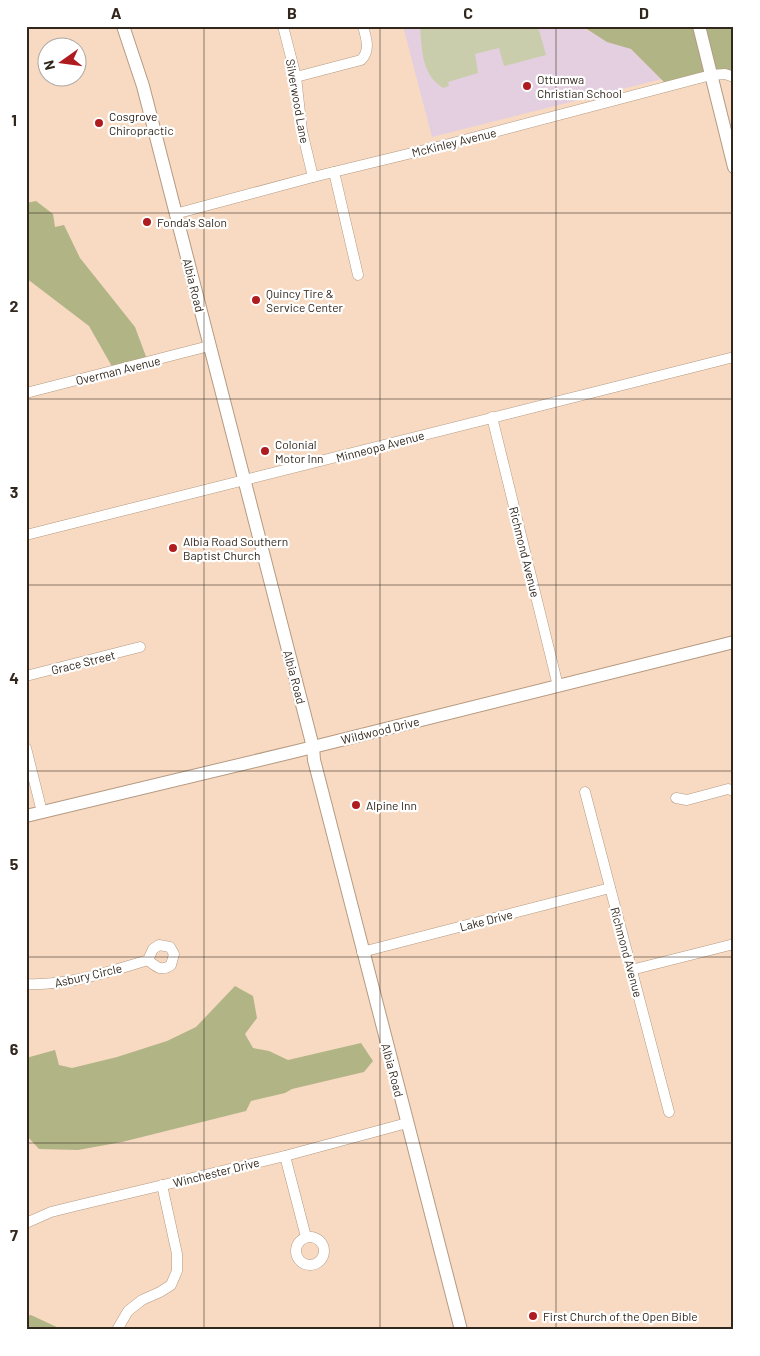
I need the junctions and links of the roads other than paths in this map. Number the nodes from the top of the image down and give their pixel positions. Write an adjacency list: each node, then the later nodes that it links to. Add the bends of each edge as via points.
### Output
1 (124, 26): 11 (street, Albia Road, via 144,86)
2 (283, 26): 7 (street, Silverwood Lane)
3 (363, 26): 7 (street, via 368,45 361,60)
4 (699, 26): 5 (street)
5 (711, 75): 6 (street, McKinley Avenue); 8 (street); 9 (street, McKinley Avenue)
6 (734, 76)
7 (296, 77): 10 (street, Silverwood Lane, via 302,131)
8 (734, 167)
9 (334, 172): 10 (street, McKinley Avenue); 12 (street)
10 (313, 177): 11 (street, McKinley Avenue)
11 (175, 214): 13 (street, Albia Road)
12 (358, 275)
13 (209, 346): 15 (street, Overman Avenue); 17 (street, Albia Road)
14 (734, 357): 16 (street, Minneopa Avenue)
15 (26, 393)
16 (492, 417): 17 (street, Minneopa Avenue); 22 (street, Richmond Avenue)
17 (244, 481): 18 (street, Minneopa Avenue); 23 (street, Albia Road)
18 (26, 535)
19 (734, 642): 22 (street, Wildwood Drive)
20 (140, 647): 21 (street, Grace Street)
21 (26, 676)
22 (558, 686): 23 (street, Wildwood Drive)
23 (313, 747): 28 (street, Wildwood Drive); 32 (street, Albia Road)
24 (26, 748): 28 (street)
25 (734, 791): 27 (street, via 728,789 687,800)
26 (586, 792): 30 (street, Richmond Avenue)
27 (676, 798)
28 (42, 812): 29 (street, Wildwood Drive)
29 (26, 816)
30 (610, 888): 32 (street, Lake Drive); 34 (street, Richmond Avenue)
31 (734, 944): 34 (street)
32 (362, 952): 37 (street, Albia Road)
33 (148, 960): 35 (street, Asbury Circle, via 61,982)
34 (631, 970): 36 (street, Richmond Avenue)
35 (26, 984)
36 (669, 1112)
37 (407, 1122): 38 (street, Winchester Drive); 43 (street, Albia Road)
38 (285, 1156): 39 (street, Winchester Drive); 41 (street)
39 (162, 1185): 40 (street, Winchester Drive, via 51,1212); 42 (street, via 177,1254 177,1271 171,1285 128,1311)
40 (26, 1223)
41 (306, 1237)
42 (116, 1330)
43 (461, 1330)

